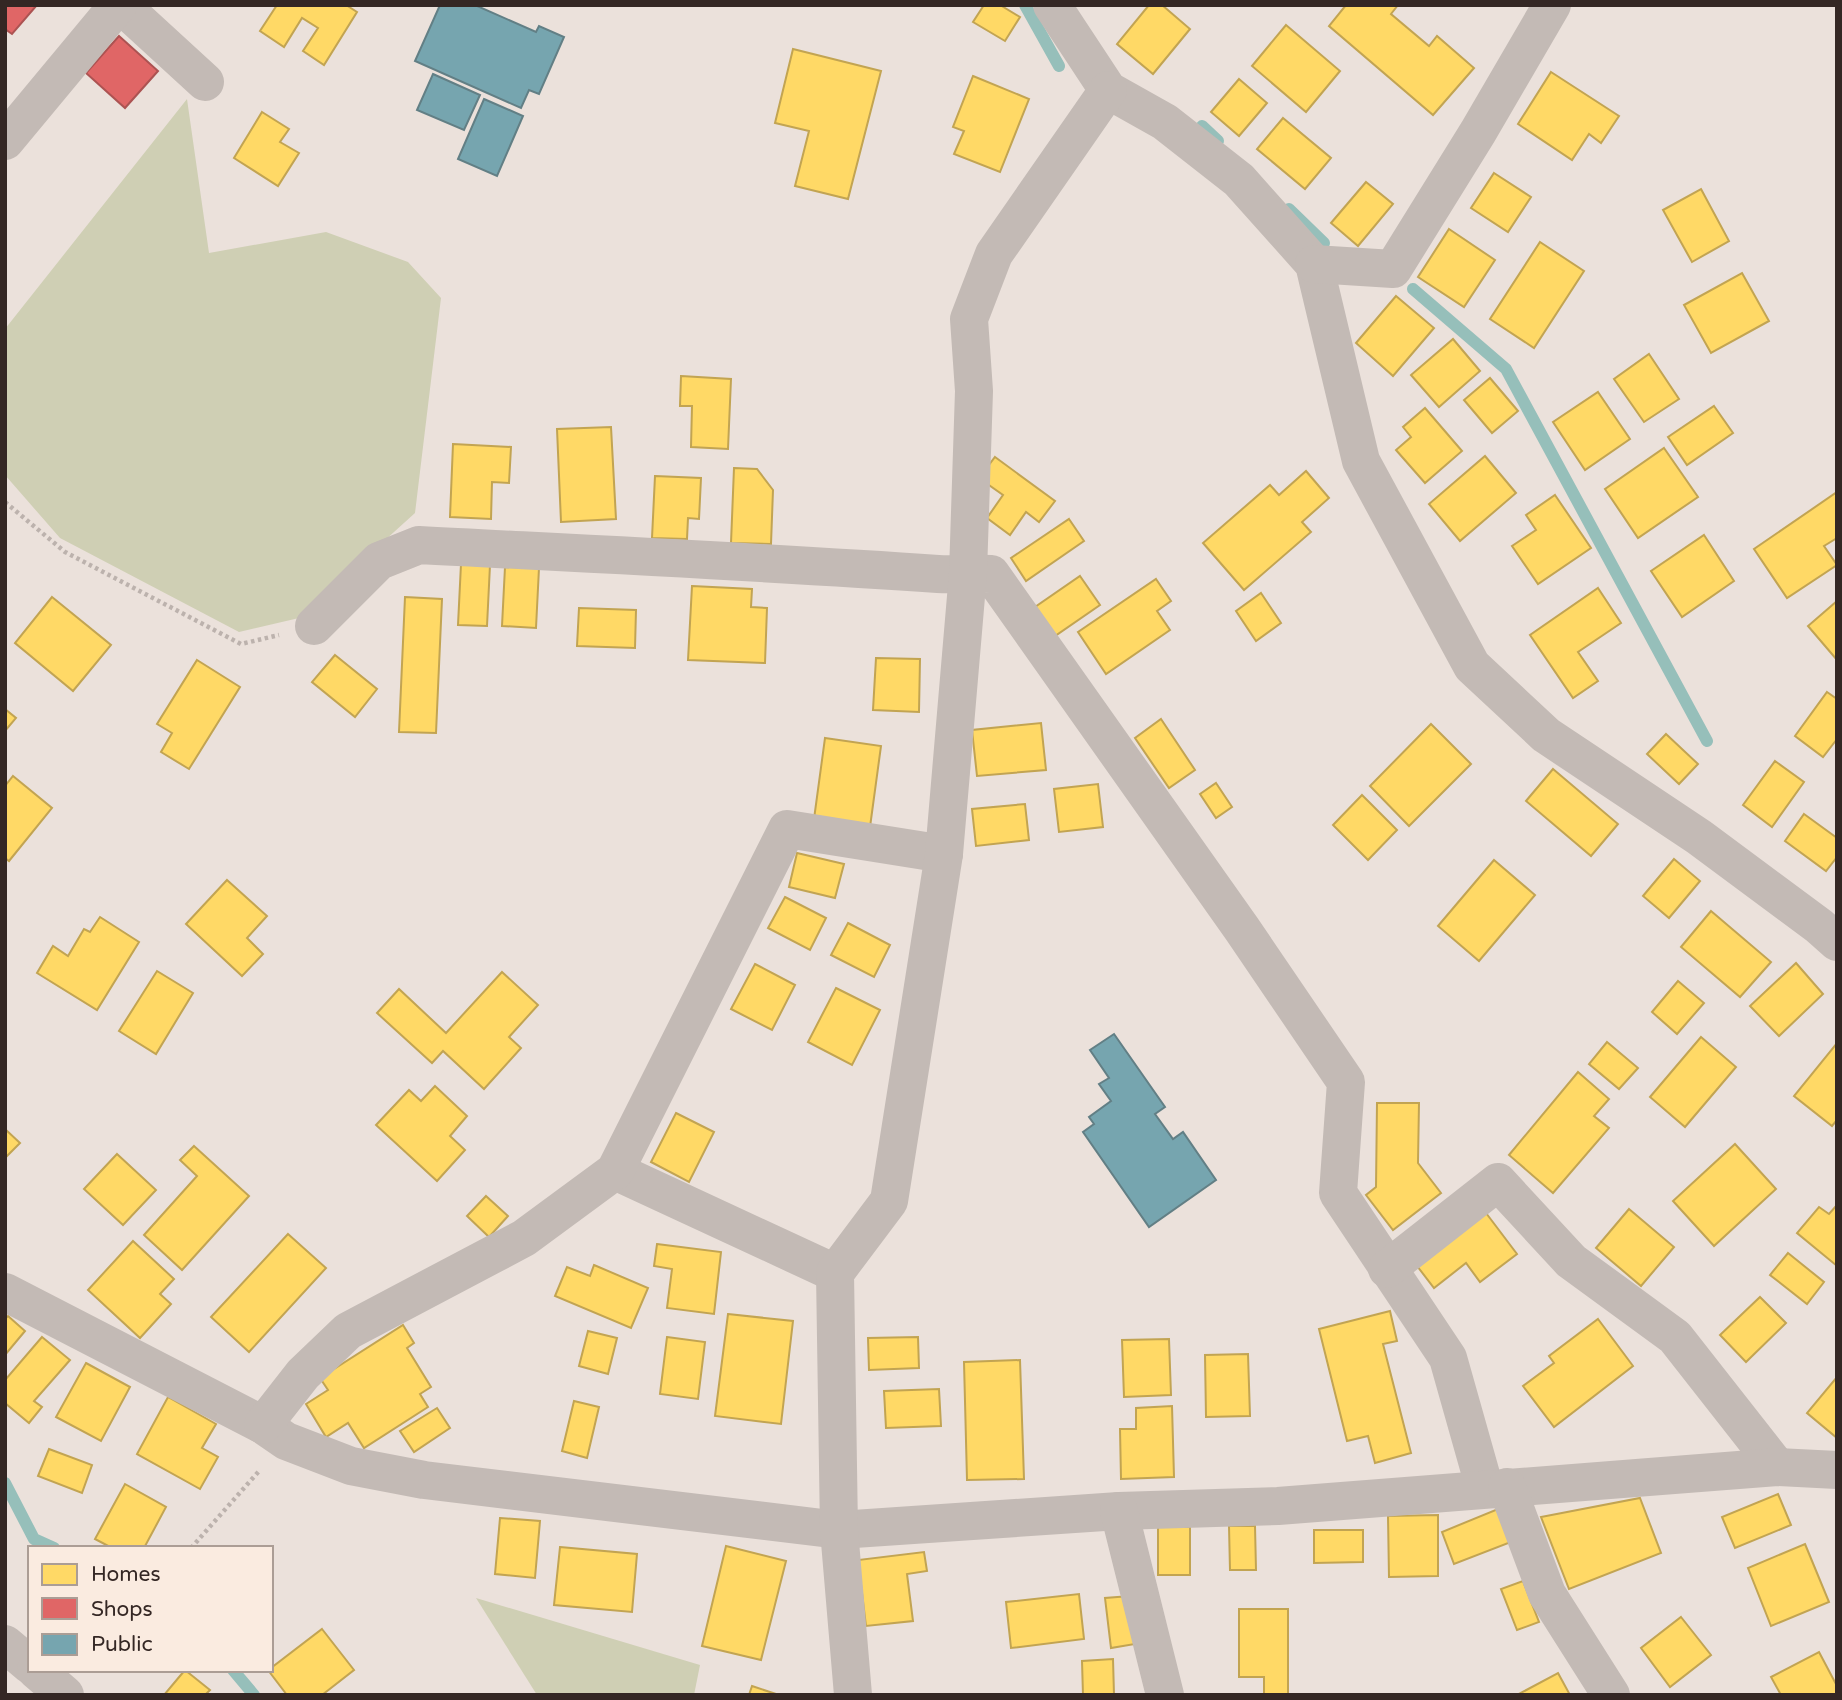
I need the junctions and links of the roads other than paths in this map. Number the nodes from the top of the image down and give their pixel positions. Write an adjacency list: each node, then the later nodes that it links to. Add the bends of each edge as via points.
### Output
1 (120, 5): 4 (street); 6 (street)
2 (1052, 5): 5 (street)
3 (1552, 5): 7 (street, via 1393,269)
4 (205, 82)
5 (1108, 90): 7 (street, via 1165,122 1239,180); 8 (street, via 994,254 969,319 974,391)
6 (5, 141)
7 (1314, 264): 11 (street, via 1361,461 1472,666 1546,735 1699,838)
8 (968, 573): 9 (street, via 419,545 379,561); 10 (street); 13 (street, via 991,575 1346,1082 1338,1193)
9 (314, 626)
10 (944, 854): 12 (street, via 787,828); 14 (street, via 889,1201)
11 (1837, 942)
12 (615, 1171): 14 (street); 16 (street, via 524,1238 348,1331 303,1374)
13 (1387, 1269): 17 (street, via 1498,1182 1571,1261 1675,1337); 19 (street, via 1448,1358)
14 (835, 1273): 21 (street)
15 (5, 1292): 16 (street)
16 (275, 1433): 21 (street, via 351,1466 424,1480)
17 (1777, 1467): 18 (street); 19 (street)
18 (1837, 1470)
19 (1496, 1488): 20 (street, via 1278,1506); 28 (street, via 1547,1594)
20 (1119, 1511): 21 (street); 27 (street)
21 (839, 1530): 26 (street)
22 (5, 1644): 23 (street)
23 (28, 1663)
24 (38, 1672): 25 (street)
25 (65, 1695)
26 (853, 1695)
27 (1166, 1695)
28 (1611, 1695)

